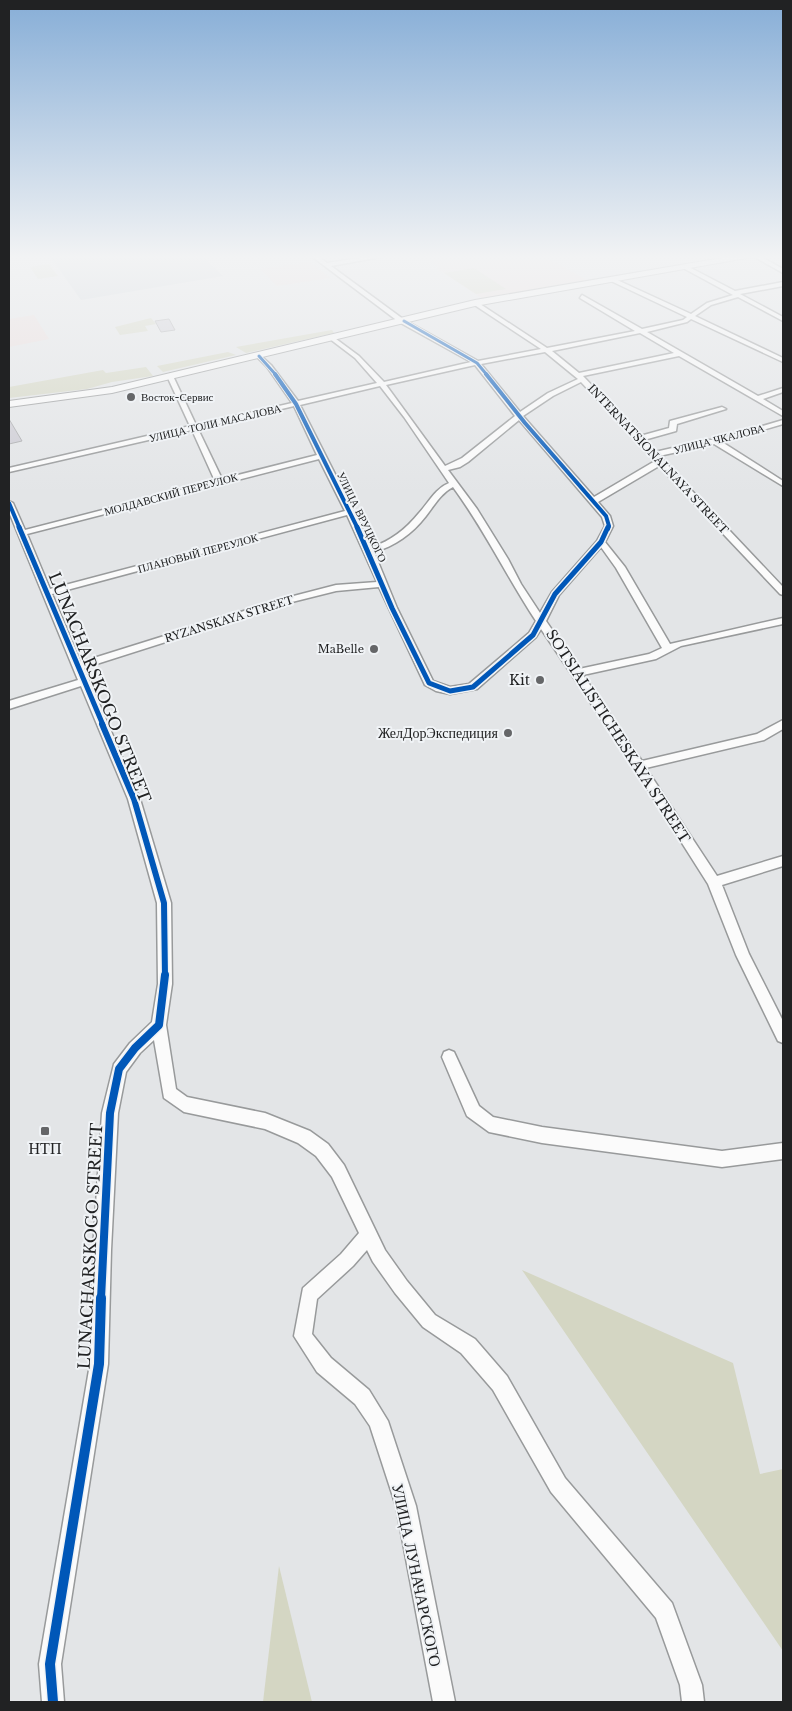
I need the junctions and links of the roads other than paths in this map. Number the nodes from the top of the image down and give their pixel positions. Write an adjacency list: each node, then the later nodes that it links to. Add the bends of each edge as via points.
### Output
1 (345, 335): 7 (street)
2 (427, 335): 12 (street)
3 (524, 335): 8 (street, INTERNATSIONALNAYA STREET)
4 (624, 335): 8 (street, УЛИЦА ТОЛИ МАСАЛОВА)
5 (649, 335): 9 (street)
6 (731, 335): 11 (street)
7 (332, 338): 10 (street); 15 (street, SOTSIALISTICHESKAYA STREET, via 357,357)
8 (547, 350): 12 (street, УЛИЦА ТОЛИ МАСАЛОВА); 14 (street, INTERNATSIONALNAYA STREET)
9 (678, 354): 14 (street); 18 (street)
10 (259, 356): 13 (street); 20 (street, УЛИЦА ВРУЦКОГО)
11 (783, 360)
12 (477, 363): 15 (street, УЛИЦА ТОЛИ МАСАЛОВА); 24 (street)
13 (170, 376): 16 (street); 26 (street)
14 (580, 377): 24 (street); 27 (street, INTERNATSIONALNAYA STREET)
15 (382, 384): 20 (street, УЛИЦА ТОЛИ МАСАЛОВА); 31 (street, SOTSIALISTICHESKAYA STREET)
16 (112, 390): 19 (street); 22 (street)
17 (783, 390): 18 (street)
18 (757, 399): 23 (street)
19 (9, 404)
20 (296, 404): 26 (street, УЛИЦА ТОЛИ МАСАЛОВА); 29 (street, УЛИЦА ВРУЦКОГО)
21 (722, 409): 27 (street, via 672,423 673,429 667,432)
22 (9, 413)
23 (783, 414)
24 (520, 417): 31 (street, via 465,460); 36 (street)
25 (783, 422): 28 (street, УЛИЦА ЧКАЛОВА)
26 (194, 428): 32 (street, УЛИЦА ТОЛИ МАСАЛОВА); 33 (street)
27 (639, 439): 30 (street, INTERNATSIONALNAYA STREET)
28 (715, 442): 30 (street, УЛИЦА ЧКАЛОВА); 35 (street)
29 (320, 456): 33 (street, МОЛДАВСКИЙ ПЕРЕУЛОК); 38 (street, УЛИЦА ВРУЦКОГО)
30 (657, 459): 36 (street, УЛИЦА ЧКАЛОВА); 43 (street, INTERNATSIONALNAYA STREET)
31 (443, 469): 34 (street, SOTSIALISTICHESKAYA STREET)
32 (9, 470)
33 (219, 481): 39 (street, МОЛДАВСКИЙ ПЕРЕУЛОК)
34 (454, 484): 41 (street, via 441,490 398,539 388,546); 45 (street, SOTSIALISTICHESKAYA STREET)
35 (783, 484)
36 (593, 501): 40 (street, via 606,516 609,526)
37 (9, 503): 39 (street, LUNACHARSKOGO STREET)
38 (349, 512): 41 (street, УЛИЦА ВРУЦКОГО); 44 (street, ПЛАНОВЫЙ ПЕРЕУЛОК)
39 (22, 533): 44 (street, LUNACHARSKOGO STREET)
40 (601, 542): 45 (street, via 555,594); 47 (street, via 631,582)
41 (369, 551): 42 (street, УЛИЦА ВРУЦКОГО)
42 (382, 584): 45 (street, УЛИЦА ВРУЦКОГО, via 429,683 439,690 473,687 533,635); 48 (street, RYZANSKAYA STREET, via 336,588 285,601)
43 (783, 592)
44 (47, 593): 48 (street, LUNACHARSKOGO STREET)
45 (542, 621): 49 (street, SOTSIALISTICHESKAYA STREET)
46 (783, 621): 47 (street)
47 (668, 649): 49 (street, via 652,657)
48 (78, 666): 50 (street, LUNACHARSKOGO STREET)
49 (577, 674): 53 (street, SOTSIALISTICHESKAYA STREET)
50 (85, 681): 51 (street); 56 (street, LUNACHARSKOGO STREET, via 134,799 164,903 165,984)
51 (9, 705)
52 (783, 724): 53 (street, via 760,737)
53 (639, 766): 55 (street, SOTSIALISTICHESKAYA STREET)
54 (783, 860): 55 (street)
55 (714, 882): 57 (street, SOTSIALISTICHESKAYA STREET, via 743,955)
56 (159, 1025): 60 (street, via 169,1093 184,1104 265,1121 304,1137 322,1150 338,1172); 61 (street, LUNACHARSKOGO STREET, via 119,1069 110,1114 99,1364 50,1664)
57 (783, 1036)
58 (449, 1057): 59 (street, via 474,1111 489,1124 542,1135 722,1158)
59 (783, 1152)
60 (369, 1234): 62 (street, УЛИЦА ЛУНАЧАРСКОГО, via 347,1260 309,1294 303,1336 324,1365 362,1397 378,1421 406,1506); 63 (street, via 379,1256 429,1322 468,1346 500,1383 558,1485 664,1611 691,1684)
61 (53, 1702)
62 (444, 1702)
63 (693, 1702)

